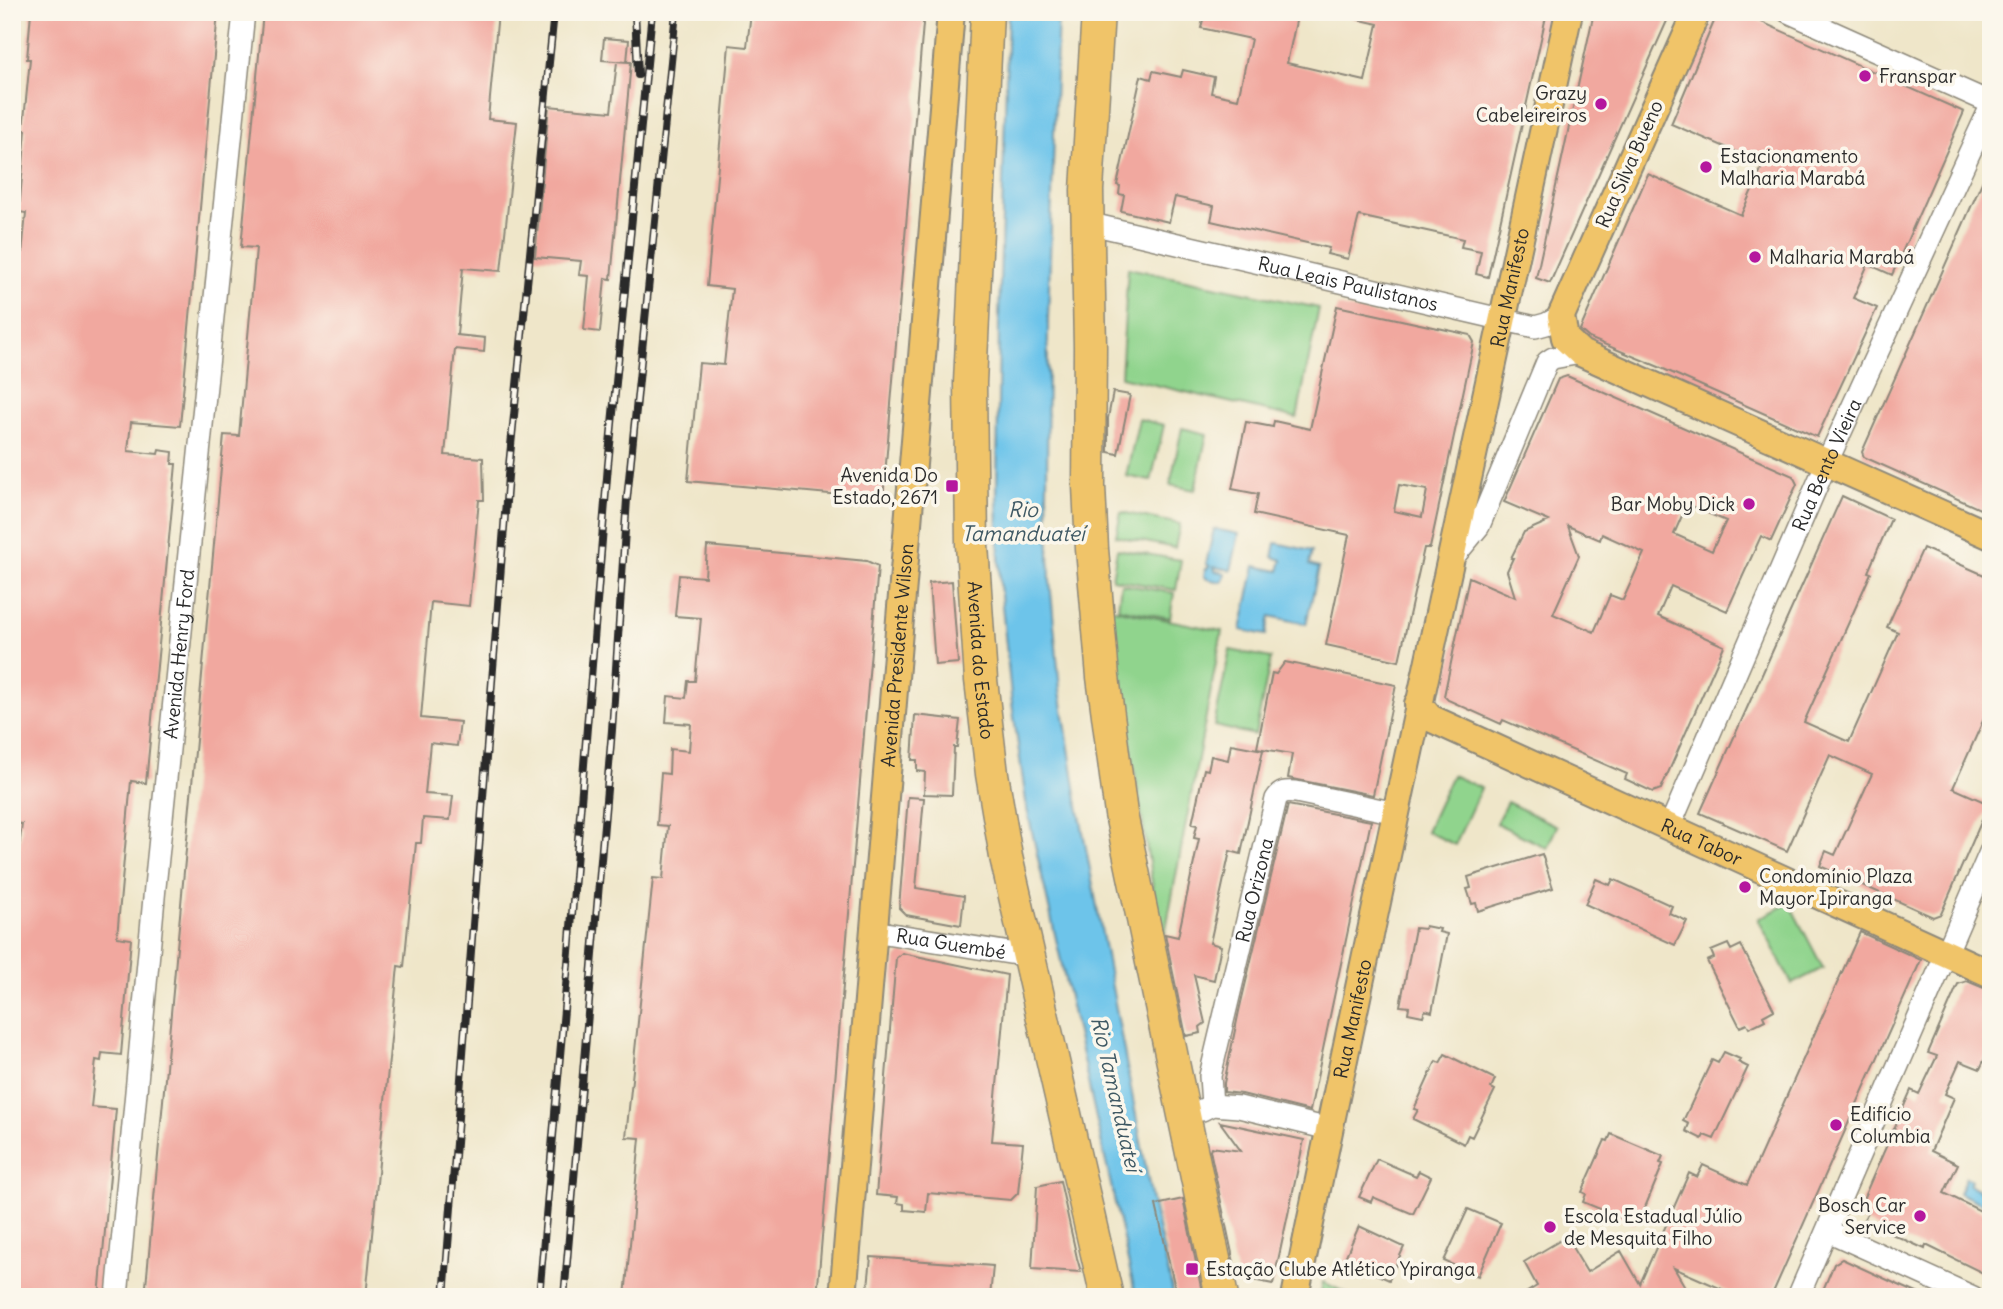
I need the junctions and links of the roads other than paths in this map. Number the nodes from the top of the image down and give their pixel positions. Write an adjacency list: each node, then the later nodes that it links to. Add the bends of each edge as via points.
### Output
1 (244, 12): 29 (street, Avenida Henry Ford)
2 (951, 12): 20 (main road, Avenida Presidente Wilson)
3 (987, 12): 22 (highway, Avenida do Estado, via 970,383 972,545 992,774)
4 (1098, 12): 9 (highway)
5 (1569, 12): 11 (main road, Rua Manifesto)
6 (1697, 12): 10 (main road, Rua Silva Bueno)
7 (1788, 12): 8 (street)
8 (1991, 104): 13 (street, Rua Bento Vieira)
9 (1087, 223): 11 (street, Rua Leais Paulistanos); 25 (highway, via 1090,498 1108,724 1121,814)
10 (1561, 316): 11 (street, Rua Leais Paulistanos, via 1535,327); 12 (main road, via 1565,338)
11 (1503, 318): 15 (main road, Rua Manifesto)
12 (1581, 353): 13 (main road); 15 (street, Rua Manifesto, via 1553,358 1545,366 1483,517)
13 (1827, 462): 14 (main road); 18 (street, Rua Bento Vieira)
14 (1991, 536)
15 (1451, 561): 16 (main road, Rua Manifesto)
16 (1427, 712): 17 (main road, Rua Manifesto, via 1422,729 1410,742); 18 (main road, Rua Tabor)
17 (1396, 813): 24 (street, Rua Orizona, via 1296,792 1279,793 1210,1076); 26 (main road, Rua Manifesto)
18 (1670, 828): 21 (main road, Rua Tabor)
19 (1991, 850): 21 (street)
20 (873, 931): 22 (street, Rua Guembé); 30 (main road, Avenida Presidente Wilson)
21 (1945, 953): 23 (main road, Rua Tabor); 27 (street)
22 (1029, 956): 31 (highway, Avenida do Estado)
23 (1991, 974)
24 (1212, 1105): 25 (street); 26 (street)
25 (1183, 1118): 32 (highway)
26 (1329, 1129): 33 (main road, Rua Manifesto)
27 (1828, 1231): 28 (street); 34 (street)
28 (1928, 1287): 35 (street)
29 (117, 1297)
30 (842, 1297)
31 (1107, 1297)
32 (1222, 1297)
33 (1295, 1297)
34 (1798, 1297)
35 (1973, 1297)

